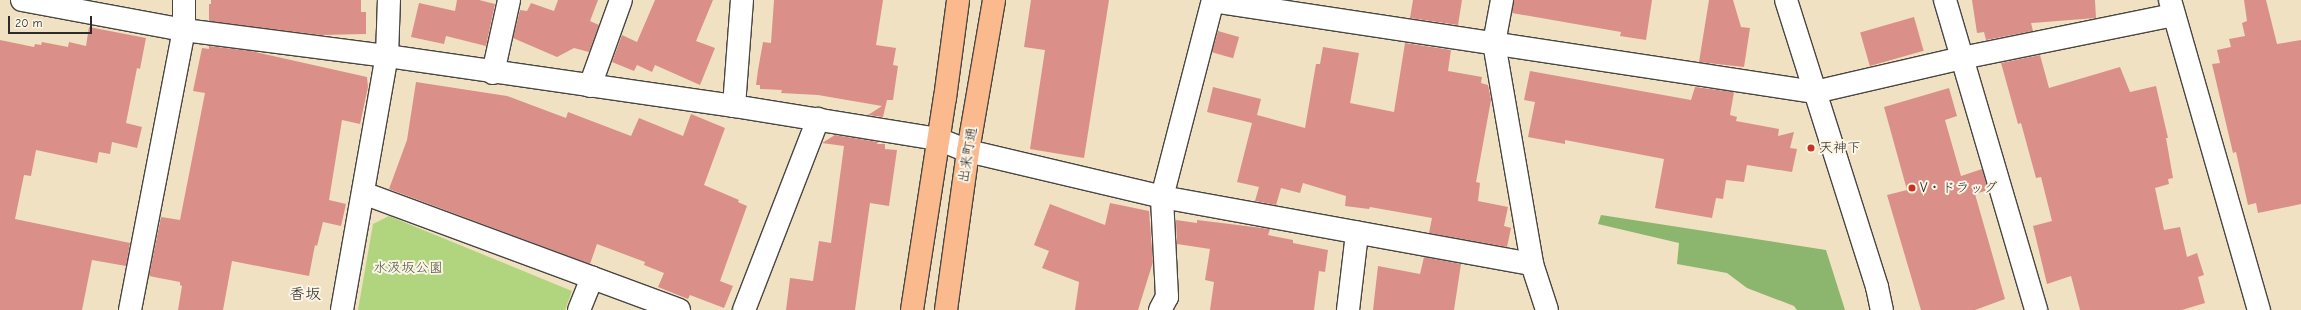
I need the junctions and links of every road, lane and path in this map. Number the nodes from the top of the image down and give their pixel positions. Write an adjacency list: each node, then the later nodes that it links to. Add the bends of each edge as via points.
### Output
1 (22, 0): 15 (street)
2 (184, 0): 15 (street)
3 (389, 0): 17 (street)
4 (509, 0): 19 (street)
5 (621, 0): 20 (street)
6 (742, 0): 23 (street)
7 (958, 0): 22 (main road)
8 (966, 0): 22 (street)
9 (994, 0): 26 (main road, 出来町通)
10 (1213, 0): 16 (street); 28 (street)
11 (1502, 0): 16 (street)
12 (1786, 0): 21 (street)
13 (1945, 0): 18 (street)
14 (2171, 8): 18 (street); 44 (street)
15 (184, 30): 17 (street); 32 (street)
16 (1494, 43): 21 (street); 30 (street)
17 (388, 56): 19 (street); 27 (street)
18 (1962, 58): 21 (street); 43 (street)
19 (493, 73): 20 (street)
20 (590, 86): 23 (street)
21 (1815, 92): 42 (street, via 1877,286)
22 (945, 98): 25 (main road)
23 (734, 106): 24 (street)
24 (818, 119): 25 (street); 36 (street)
25 (938, 139): 26 (street); 37 (main road)
26 (968, 151): 28 (street); 38 (main road, 出来町通)
27 (363, 193): 31 (street); 33 (street)
28 (1162, 197): 29 (street); 39 (street, via 1167,297)
29 (1357, 233): 30 (street); 40 (street)
30 (1532, 264): 41 (street)
31 (592, 277): 34 (street); 35 (street)
32 (130, 310)
33 (342, 310)
34 (579, 310)
35 (680, 310)
36 (744, 310)
37 (912, 310)
38 (946, 310)
39 (1160, 310)
40 (1348, 310)
41 (1547, 310)
42 (1882, 310)
43 (2036, 310)
44 (2259, 310)

